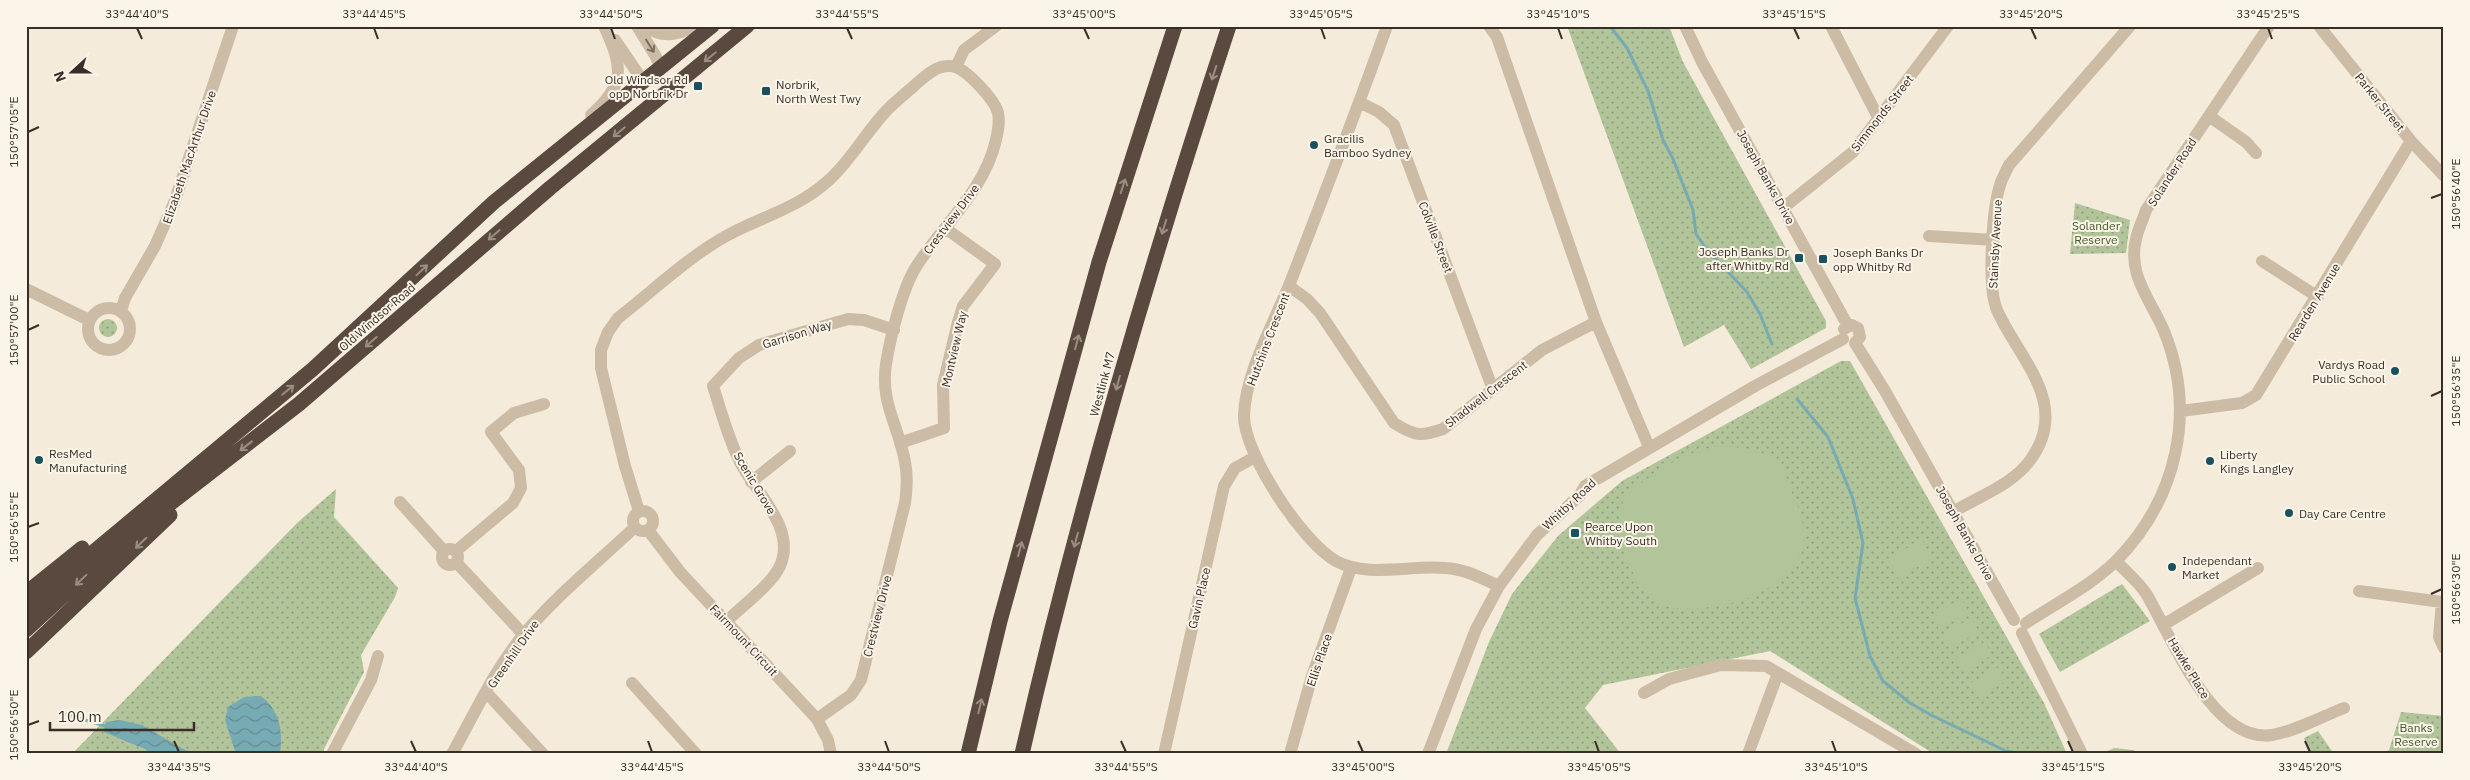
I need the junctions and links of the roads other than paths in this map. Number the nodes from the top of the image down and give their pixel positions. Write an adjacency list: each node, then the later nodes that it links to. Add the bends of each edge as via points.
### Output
1 (233, 26): 38 (street, Elizabeth MacArthur Drive, via 171,211)
2 (605, 26): 21 (street); 29 (street, via 618,63 619,76 613,92 607,101)
3 (637, 26): 20 (street, one-way to 20)
4 (645, 26): 5 (street, via 657,34 667,35)
5 (695, 26)
6 (712, 26): 20 (highway, Old Windsor Road)
7 (747, 26): 22 (highway, Old Windsor Road, one-way to 22)
8 (996, 26): 19 (street, via 964,50)
9 (1175, 26): 86 (highway, one-way to 9, via 1002,612 1099,262)
10 (1229, 26): 87 (highway, Westlink M7, one-way to 87, via 1126,352 1041,670)
11 (1387, 26): 23 (street, Hutchins Crescent)
12 (1489, 26): 40 (street, via 1498,38)
13 (1686, 26): 30 (street, Joseph Banks Drive, via 1702,62)
14 (1831, 26): 25 (street)
15 (1948, 26): 25 (street, Simmonds Street)
16 (2130, 26): 33 (street, Stainsby Avenue, via 2009,165 2000,183)
17 (2269, 26): 24 (street, Solander Road)
18 (2319, 26): 26 (street, Parker Street)
19 (956, 67): 31 (street, Crestview Drive, via 994,101 999,122 988,165 977,186); 55 (street, via 938,68 900,98 826,183 775,215 720,240 618,318 608,332 600,350 601,368)
20 (661, 68): 21 (highway, Old Windsor Road); 22 (highway)
21 (643, 81): 22 (highway); 29 (highway, Old Windsor Road)
22 (657, 101): 52 (highway, Old Windsor Road, one-way to 52, via 509,222 299,404)
23 (1359, 102): 35 (street, Hutchins Crescent); 44 (street, Colville Street, via 1379,112 1394,125)
24 (2208, 116): 27 (street, via 2246,142); 46 (street, Solander Road, via 2146,210 2136,239 2136,274 2163,328 2174,360)
25 (1879, 119): 30 (street, Simmonds Street, via 1853,152)
26 (2411, 141): 28 (street, Parker Street); 37 (street, Rearden Avenue)
27 (2256, 153)
28 (2444, 176)
29 (494, 202): 50 (highway, Old Windsor Road, one-way to 29, via 313,369)
30 (1783, 208): 42 (street, Joseph Banks Drive, via 1848,326 1842,333)
31 (945, 228): 41 (street, Crestview Drive, via 915,269); 47 (street, Montview Way, via 995,264 963,306 958,322 943,386 944,428)
32 (1929, 236): 33 (street)
33 (1994, 240): 56 (street, Stainsby Avenue, via 1992,297 2037,378 2045,405 2045,418 2036,450 2025,466)
34 (2262, 261): 37 (street)
35 (1289, 286): 44 (street, Shadwell Crescent, via 1308,299 1320,313 1394,423 1409,433 1424,435 1443,429); 51 (street, Hutchins Crescent, via 1248,391 1244,417)
36 (26, 289): 39 (street)
37 (2318, 297): 46 (street, Rearden Avenue, via 2256,395 2242,403)
38 (121, 311): 39 (street, via 100,310); 39 (street, via 131,326 124,346 118,349 104,350 94,345 88,332)
39 (89, 320)
40 (1596, 322): 44 (street, Shadwell Crescent, via 1542,350); 48 (street)
41 (894, 330): 43 (street, Garrison Way, via 864,320 848,319 759,345 739,358); 47 (street, Crestview Drive, via 886,364 886,402)
42 (1849, 341): 48 (street, Whitby Road); 56 (street, Joseph Banks Drive, via 1885,391)
43 (713, 386): 53 (street, Scenic Grove, via 730,438)
44 (1492, 388)
45 (544, 404): 59 (street, via 514,413 491,432 519,470 521,488 513,503)
46 (2181, 411): 60 (street, Solander Road, via 2174,460 2165,488 2150,521)
47 (900, 443): 80 (street, Crestview Drive, via 908,481 905,503 861,680 851,695)
48 (1649, 447): 63 (street, Whitby Road, via 1585,486 1580,495 1537,535)
49 (790, 451): 53 (street)
50 (209, 454): 65 (highway, via 155,491); 66 (highway, Old Windsor Road, via 73,568)
51 (1255, 457): 61 (street, Hutchins Crescent, via 1309,540 1334,560); 88 (street, Gavin Place, via 1235,468 1224,486)
52 (227, 461): 70 (highway, Old Windsor Road, one-way to 70, via 127,537); 73 (highway, one-way to 73)
53 (751, 482): 67 (street, Scenic Grove, via 776,519 782,536 781,565 773,577)
54 (400, 502): 59 (street)
55 (639, 511): 57 (street, via 633,518); 58 (street, via 646,510 652,515 653,522)
56 (1953, 512): 69 (street, Joseph Banks Drive)
57 (635, 527): 58 (street, via 641,531); 71 (street, Greenhill Drive, via 556,600)
58 (648, 530): 67 (street, Fairmount Circuit, via 680,572)
59 (452, 555): 71 (street)
60 (2116, 561): 68 (street, Hawke Place, via 2145,592); 69 (street, Solander Road, via 2088,584)
61 (1351, 568): 63 (street, Hutchins Crescent, via 1445,568 1473,574); 89 (street, Ellis Place, via 1312,676)
62 (2258, 568): 68 (street)
63 (1498, 586): 90 (street, Whitby Road, via 1476,629)
64 (2359, 591): 72 (street, via 2442,602 2439,637)
65 (26, 593)
66 (26, 612)
67 (727, 621): 80 (street, Fairmount Circuit)
68 (2162, 625): 79 (street, Hawke Place, via 2215,710 2246,732 2271,735)
69 (2020, 626): 93 (street, Joseph Banks Drive)
70 (26, 630)
71 (524, 635): 77 (street, Greenhill Drive)
72 (2444, 648)
73 (26, 652)
74 (378, 656): 81 (street, via 371,680)
75 (1778, 673): 78 (street, via 1766,666 1721,665 1669,679); 91 (street); 92 (street)
76 (632, 683): 84 (street)
77 (486, 692): 82 (street, Greenhill Drive); 83 (street)
78 (1644, 693)
79 (2344, 708)
80 (817, 719): 85 (street, Fairmount Circuit)
81 (332, 754)
82 (452, 754)
83 (543, 754)
84 (696, 754)
85 (831, 754)
86 (968, 754)
87 (1022, 754)
88 (1164, 754)
89 (1290, 754)
90 (1428, 754)
91 (1748, 754)
92 (1916, 754)
93 (2082, 754)

